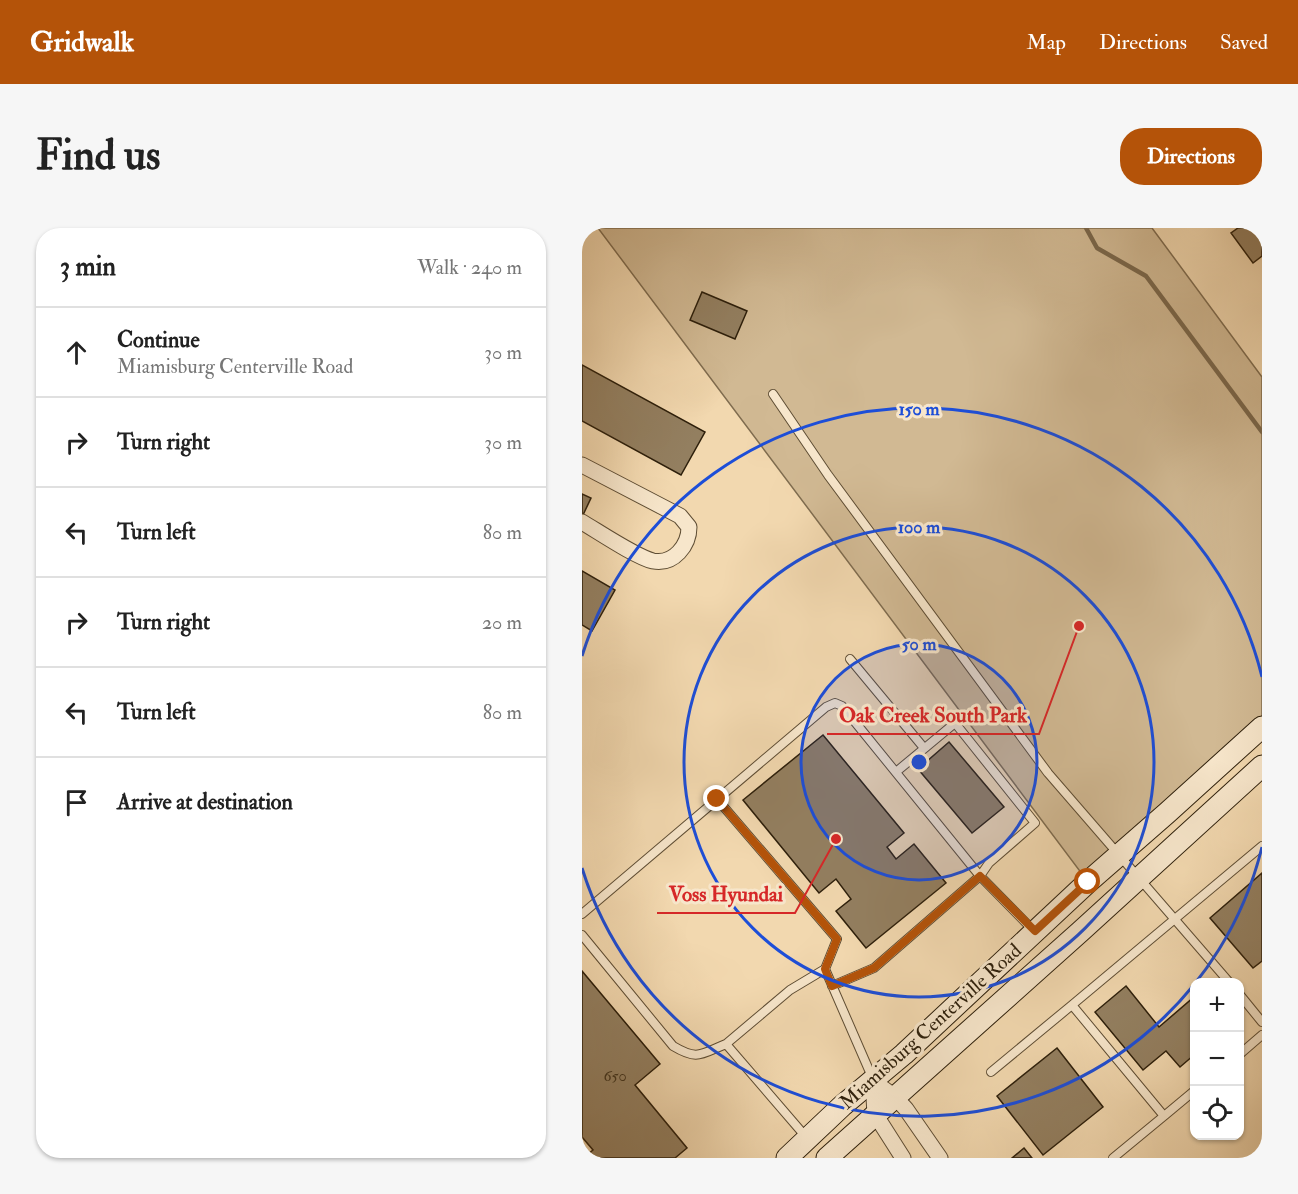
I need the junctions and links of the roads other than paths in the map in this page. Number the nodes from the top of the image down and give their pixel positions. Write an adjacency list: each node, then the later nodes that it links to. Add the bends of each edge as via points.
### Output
1 (773, 394): 11 (lane, via 828,475 1048,773)
2 (582, 465): 3 (street, via 680,516 689,527 689,538 669,560 654,561)
3 (582, 522)
4 (850, 659): 6 (lane)
5 (1261, 729): 11 (main road, Miamisburg Centerville Road)
6 (924, 748): 8 (lane); 12 (lane, via 955,723 1035,823 989,863)
7 (1262, 766): 13 (main road, Miamisburg Centerville Road)
8 (896, 772): 9 (lane, via 842,706 835,703); 12 (lane)
9 (717, 799): 14 (lane); 18 (lane, via 837,939)
10 (1262, 846): 15 (lane)
11 (1120, 856): 13 (lane); 16 (main road, Miamisburg Centerville Road)
12 (980, 876): 16 (lane); 20 (lane, via 874,968)
13 (1139, 878): 15 (lane); 30 (main road, Miamisburg Centerville Road)
14 (582, 914)
15 (1176, 918): 19 (lane); 22 (lane)
16 (1035, 931): 28 (main road, Miamisburg Centerville Road)
17 (582, 935): 25 (lane, via 674,1046 696,1056)
18 (825, 969): 20 (lane); 25 (lane, via 790,990)
19 (1226, 978)
20 (832, 986): 28 (lane)
21 (1244, 1001): 23 (lane)
22 (1072, 1005): 27 (lane); 32 (lane)
23 (1262, 1022)
24 (1262, 1035): 26 (lane)
25 (726, 1044): 33 (lane)
26 (1244, 1050)
27 (991, 1072)
28 (873, 1081): 30 (street); 31 (street); 33 (main road, Miamisburg Centerville Road)
29 (1190, 1094): 32 (lane)
30 (895, 1097): 31 (main road, Miamisburg Centerville Road); 37 (street)
31 (875, 1114): 35 (main road, Miamisburg Centerville Road); 36 (street)
32 (1164, 1116): 38 (lane)
33 (807, 1138): 34 (main road, Miamisburg Centerville Road)
34 (787, 1158)
35 (827, 1158)
36 (903, 1158)
37 (940, 1158)
38 (1113, 1158)

